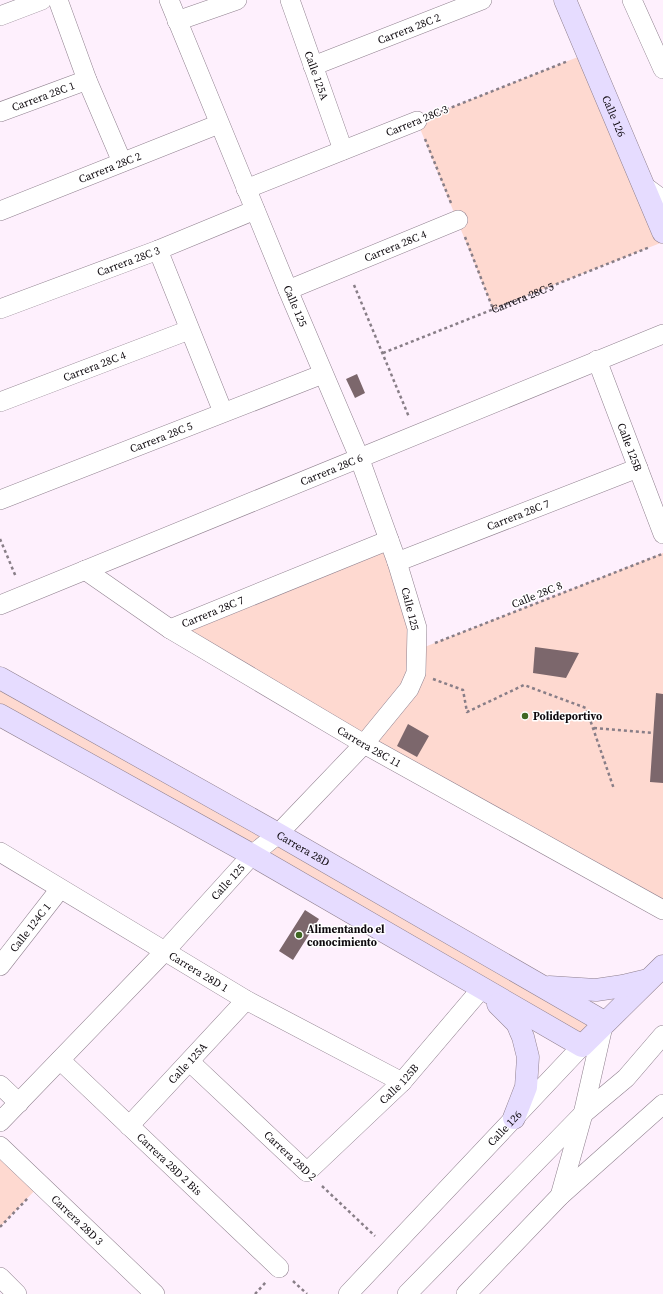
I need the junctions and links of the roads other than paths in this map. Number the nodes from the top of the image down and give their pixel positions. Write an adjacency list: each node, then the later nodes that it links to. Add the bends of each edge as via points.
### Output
1 (42, 0): 9 (street)
2 (58, 0): 13 (street)
3 (169, 0): 10 (street, Calle 125)
4 (236, 0): 10 (street)
5 (290, 0): 11 (street, Calle 125A)
6 (482, 0): 11 (street, Carrera 28C 2)
7 (565, 0): 19 (street, Calle 126)
8 (632, 0): 12 (street)
9 (0, 16)
10 (177, 21): 16 (street, Calle 125)
11 (313, 66): 17 (street, Calle 125A)
12 (663, 69)
13 (87, 80): 14 (street, Carrera 28C 1); 18 (street)
14 (0, 112)
15 (418, 121): 17 (street, Carrera 28C 3)
16 (219, 124): 18 (street, Carrera 28C 2); 20 (street, Calle 125)
17 (344, 150): 20 (street, Carrera 28C 3)
18 (122, 162): 23 (street, Carrera 28C 2)
19 (644, 185): 21 (street); 25 (street, Calle 126)
20 (246, 189): 22 (street, Calle 125)
21 (663, 200)
22 (255, 210): 26 (street, Carrera 28C 3); 27 (street, Calle 125)
23 (0, 211)
24 (458, 220): 27 (street, Carrera 28C 4)
25 (659, 238)
26 (158, 250): 28 (street, Carrera 28C 3); 29 (street)
27 (288, 290): 32 (street, Calle 125)
28 (0, 309)
29 (189, 330): 33 (street, Carrera 28C 4); 34 (street)
30 (663, 334): 31 (street, Carrera 28C 6)
31 (597, 360): 35 (street, Carrera 28C 6); 36 (street, Calle 125B)
32 (323, 374): 34 (street, Carrera 28C 5); 35 (street, Calle 125)
33 (0, 402)
34 (223, 412): 37 (street, Carrera 28C 5)
35 (359, 457): 39 (street, Calle 125); 41 (street, Carrera 28C 6)
36 (638, 468): 38 (street, Calle 125B); 40 (street, Carrera 28C 7)
37 (0, 500)
38 (663, 534)
39 (389, 540): 40 (street, Calle 125); 43 (street, Carrera 28C 7)
40 (398, 562): 46 (street, Calle 125, via 418,628 416,673 409,689)
41 (85, 570): 42 (street, Carrera 28C 6); 43 (street, Carrera 28C 11)
42 (0, 605)
43 (170, 629): 46 (street, Carrera 28C 11)
44 (0, 678): 47 (street, Carrera 28D)
45 (0, 715): 49 (street)
46 (364, 744): 47 (street, Calle 125); 51 (street, Carrera 28C 11)
47 (278, 834): 49 (street, Calle 125); 55 (street, Carrera 28D)
48 (0, 852): 50 (street, Carrera 28D 1)
49 (252, 855): 52 (street, Calle 125); 56 (street)
50 (60, 889): 52 (street, Carrera 28D 1); 53 (street, Calle 124C 1)
51 (663, 910)
52 (165, 951): 57 (street, Carrera 28D 1); 61 (street, Calle 125)
53 (1, 962)
54 (656, 972): 55 (street, via 623,986 596,990); 58 (street, Calle 126)
55 (545, 987): 58 (street, Carrera 28D)
56 (482, 988): 60 (street); 63 (street, Calle 125B); 68 (street, via 517,1024 528,1057 526,1087)
57 (246, 1000): 62 (street, Calle 125A); 63 (street, Carrera 28D 1)
58 (604, 1022): 60 (street, Calle 126); 67 (street)
59 (663, 1035): 67 (street, via 626,1078)
60 (582, 1046): 68 (street, Calle 126)
61 (60, 1060): 65 (street, Calle 125); 70 (street, Carrera 28D 2 Bis)
62 (190, 1062): 70 (street, Calle 125A); 72 (street, Carrera 28D 2)
63 (402, 1082): 72 (street, Calle 125B)
64 (0, 1085): 65 (street)
65 (19, 1102): 69 (street, Calle 125)
66 (663, 1104): 73 (street)
67 (583, 1114): 73 (street); 79 (street)
68 (514, 1118): 78 (street, Calle 126)
69 (0, 1122)
70 (129, 1126): 74 (street, Carrera 28D 2 Bis)
71 (0, 1146): 77 (street, Carrera 28D 3)
72 (307, 1172)
73 (560, 1196): 80 (street)
74 (280, 1268)
75 (0, 1277): 76 (street)
76 (17, 1294)
77 (155, 1294)
78 (348, 1294)
79 (407, 1294)
80 (466, 1294)

